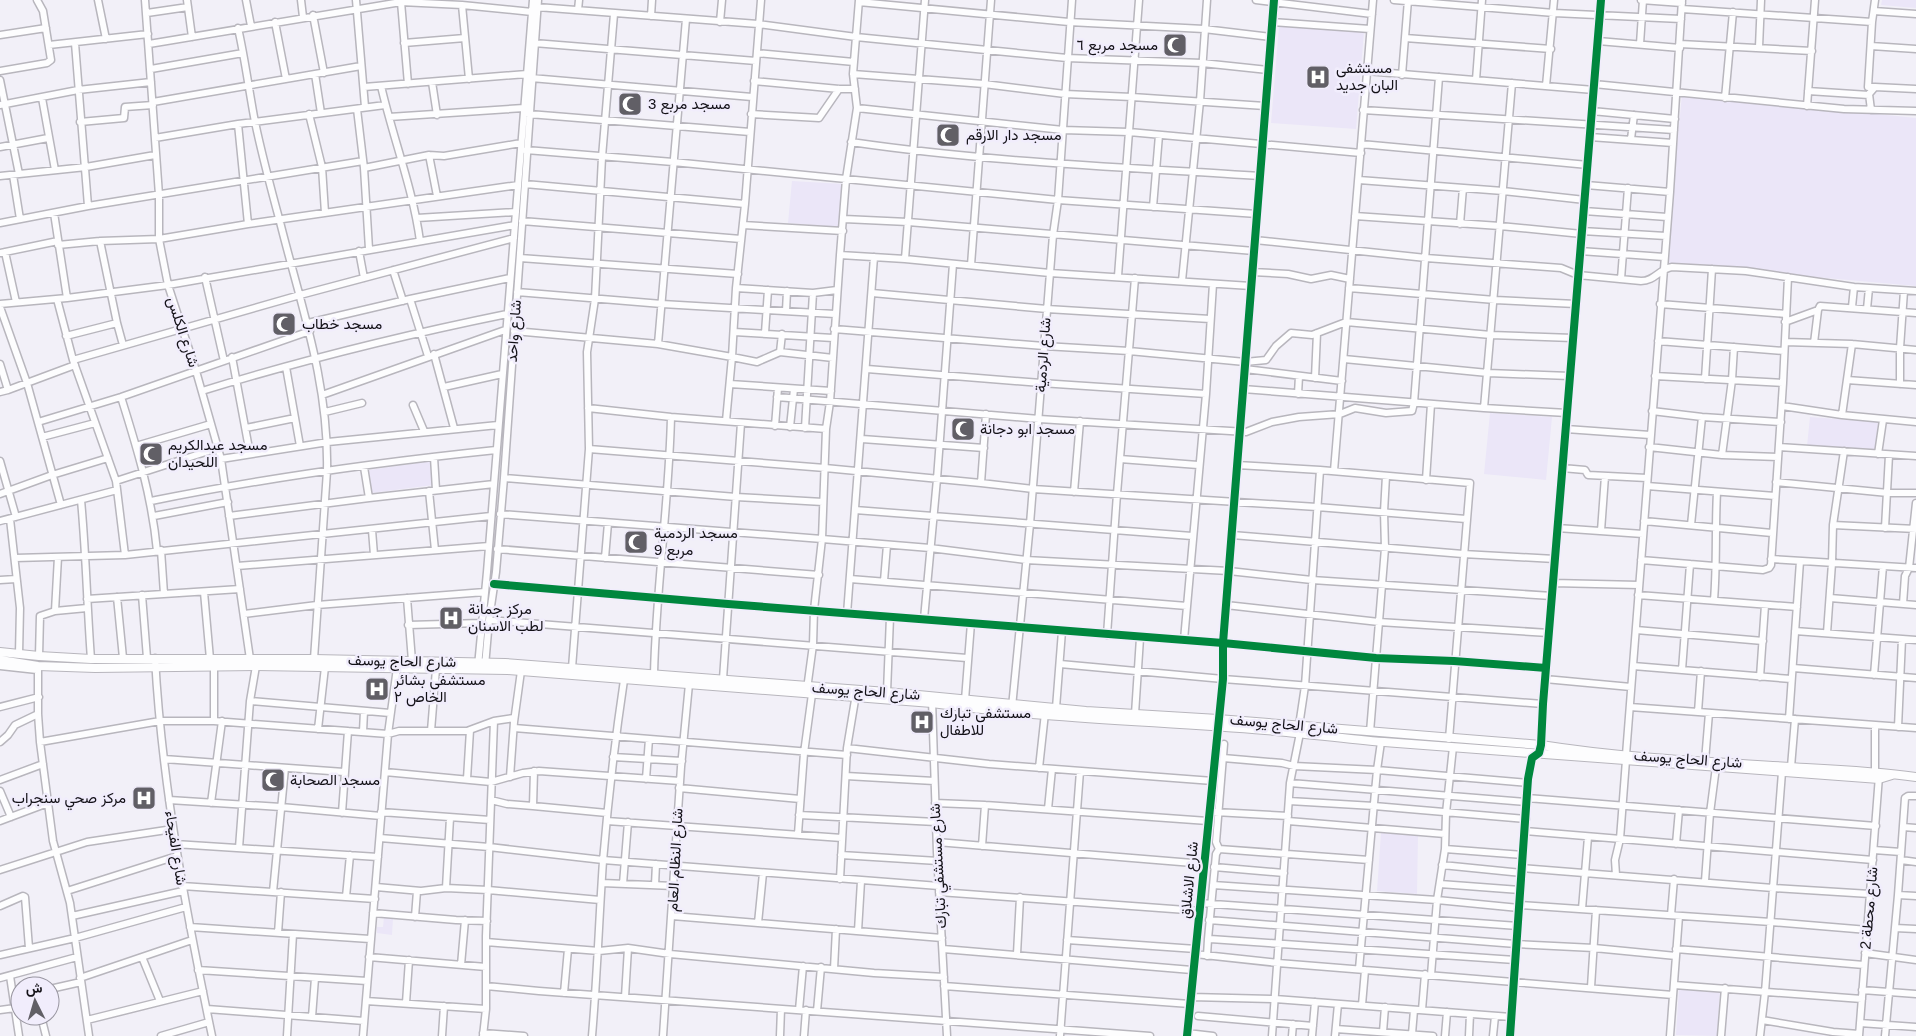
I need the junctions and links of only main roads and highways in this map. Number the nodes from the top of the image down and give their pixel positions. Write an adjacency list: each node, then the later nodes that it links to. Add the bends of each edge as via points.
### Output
1 (0, 652): 3 (main road, شارع الحاج يوسف)
2 (0, 660): 3 (main road, شارع الحاج يوسف, via 38,668 95,668)
3 (153, 661): 4 (main road, شارع الحاج يوسف)
4 (212, 663): 5 (main road, شارع الحاج يوسف, via 436,669); 5 (main road, شارع الحاج يوسف, via 250,659 314,659)
5 (481, 666): 6 (main road, شارع الحاج يوسف, via 624,680); 6 (main road, شارع الحاج يوسف, via 572,668 723,679)
6 (809, 691): 7 (main road, شارع الحاج يوسف)
7 (856, 693): 8 (main road, شارع الحاج يوسف); 8 (main road, شارع الحاج يوسف, via 886,692)
8 (932, 700): 9 (main road, شارع الحاج يوسف); 9 (main road, شارع الحاج يوسف, via 965,700)
9 (1012, 708): 10 (main road, شارع الحاج يوسف, via 1056,708); 10 (main road, شارع الحاج يوسف, via 1045,714)
10 (1217, 723): 11 (main road, شارع الحاج يوسف)
11 (1300, 729): 12 (main road, شارع الحاج يوسف, via 1370,732); 12 (main road, شارع الحاج يوسف, via 1381,742 1454,748)
12 (1540, 749): 13 (main road, شارع الحاج يوسف)
13 (1626, 757): 14 (main road, شارع الحاج يوسف); 14 (main road, شارع الحاج يوسف, via 1716,768)
14 (1878, 774): 15 (main road)
15 (1916, 777)

